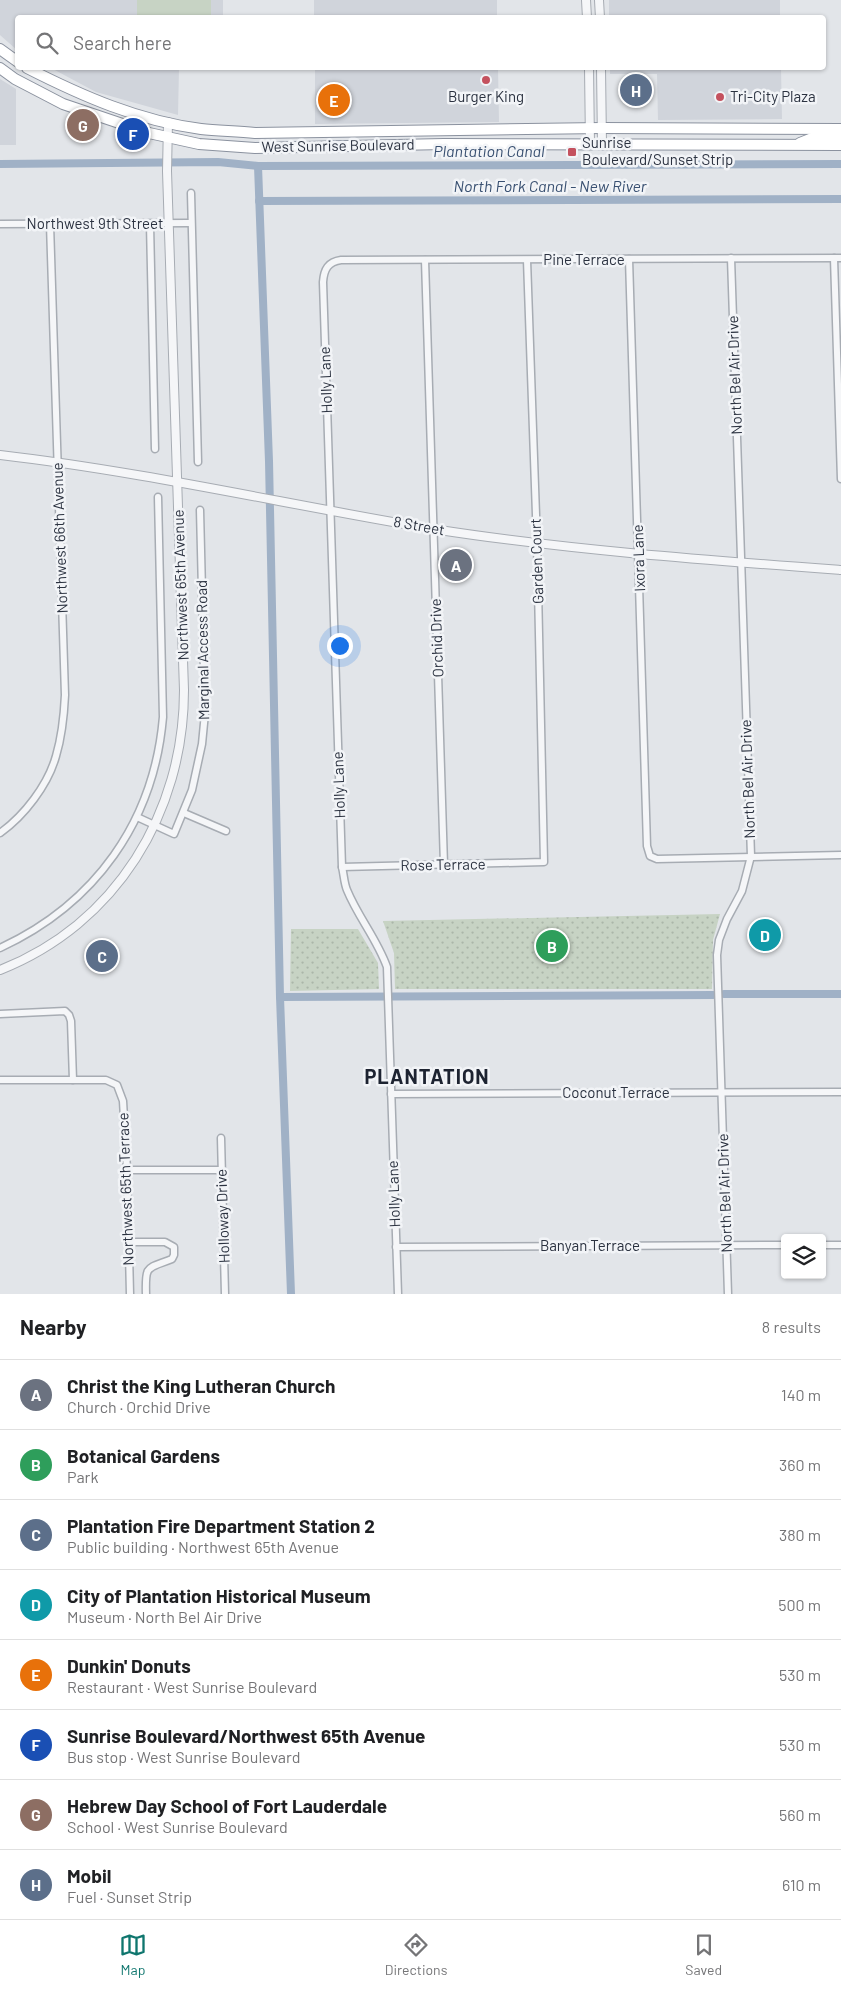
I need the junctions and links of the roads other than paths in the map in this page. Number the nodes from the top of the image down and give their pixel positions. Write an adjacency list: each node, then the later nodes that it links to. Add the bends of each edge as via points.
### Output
1 (586, 0): 3 (street)
2 (600, 0): 4 (street)
3 (587, 15)
4 (600, 15)
5 (0, 49): 6 (highway)
6 (15, 60)
7 (0, 68): 11 (highway, West Sunrise Boulevard)
8 (31, 70): 12 (highway, West Sunrise Boulevard)
9 (588, 70): 15 (street)
10 (601, 70): 14 (street)
11 (30, 87): 12 (highway, via 44,83 81,101); 17 (highway, West Sunrise Boulevard, via 63,104)
12 (94, 100): 13 (highway, West Sunrise Boulevard)
13 (168, 122): 15 (highway, West Sunrise Boulevard, via 254,133); 17 (street, Northwest 65th Avenue)
14 (602, 128): 15 (highway, West Sunrise Boulevard); 16 (highway, West Sunrise Boulevard); 20 (street)
15 (590, 129): 19 (street)
16 (841, 129)
17 (166, 137): 19 (highway, West Sunrise Boulevard, via 199,144 255,148); 28 (street, Northwest 65th Avenue)
18 (841, 137): 21 (highway, via 815,137)
19 (590, 144): 20 (highway, West Sunrise Boulevard)
20 (602, 144): 21 (highway, West Sunrise Boulevard)
21 (794, 145): 22 (highway, West Sunrise Boulevard)
22 (841, 145)
23 (191, 193): 24 (street)
24 (190, 223): 28 (street, Northwest 9th Street); 38 (street)
25 (0, 224): 26 (street, Northwest 9th Street)
26 (50, 224): 27 (street, Northwest 9th Street); 37 (street, Northwest 66th Avenue)
27 (150, 224): 28 (street, Northwest 9th Street); 35 (street)
28 (169, 224): 40 (street, Northwest 65th Avenue)
29 (731, 258): 30 (street, Pine Terrace); 31 (street, Pine Terrace); 47 (street, North Bel Air Drive)
30 (837, 258): 39 (street)
31 (629, 259): 33 (street, Pine Terrace); 46 (street, Ixora Lane)
32 (425, 260): 33 (street, Pine Terrace); 34 (street, Pine Terrace, via 341,260); 44 (street, Orchid Drive)
33 (527, 260): 45 (street, Garden Court)
34 (328, 266): 43 (street, Holly Lane, via 324,282)
35 (156, 449)
36 (0, 455): 37 (street, 8 Street)
37 (58, 462): 40 (street, 8 Street); 53 (street, Northwest 66th Avenue, via 65,695 63,723 56,758 42,787 24,810)
38 (198, 462)
39 (841, 479)
40 (178, 481): 43 (street, 8 Street); 51 (street, Northwest 65th Avenue, via 184,727 174,775)
41 (158, 497): 50 (street, via 163,717 156,764)
42 (200, 510): 49 (street, Marginal Access Road, via 205,713 197,768)
43 (330, 510): 44 (street, 8 Street); 58 (street, Holly Lane)
44 (433, 528): 45 (street, 8 Street); 57 (street, Orchid Drive)
45 (536, 543): 46 (street, 8 Street); 56 (street, Garden Court)
46 (639, 554): 47 (street, 8 Street); 55 (street, Ixora Lane, via 647,846 650,856 657,859)
47 (742, 563): 48 (street, 8 Street); 55 (street, North Bel Air Drive)
48 (841, 570)
49 (184, 814): 51 (street, Marginal Access Road, via 174,834); 52 (street)
50 (137, 817): 51 (street, Marginal Access Road); 59 (street, via 107,865 75,900 45,924)
51 (154, 825): 60 (street, Northwest 65th Avenue, via 124,876 93,911 70,931)
52 (226, 831)
53 (0, 832)
54 (841, 855): 55 (street)
55 (750, 856): 64 (street, North Bel Air Drive, via 742,891 727,919 717,955)
56 (544, 862): 57 (street, Rose Terrace)
57 (444, 865): 58 (street, Rose Terrace)
58 (342, 867): 66 (street, Holly Lane, via 350,897 387,966)
59 (0, 948)
60 (0, 970)
61 (0, 1014): 63 (street, via 65,1012 69,1015)
62 (0, 1080): 63 (street)
63 (73, 1080): 68 (street, Northwest 65th Terrace, via 106,1080 117,1085 123,1101)
64 (722, 1092): 65 (street, Coconut Terrace); 66 (street, Coconut Terrace); 73 (street, North Bel Air Drive)
65 (841, 1092)
66 (391, 1094): 75 (street, Holly Lane)
67 (221, 1138): 69 (street, Holloway Drive)
68 (127, 1170): 69 (street); 70 (street, Northwest 65th Terrace)
69 (221, 1170): 78 (street, Holloway Drive)
70 (129, 1242): 76 (street, Northwest 65th Terrace); 77 (street, via 166,1242 174,1247 172,1259 157,1263 148,1270)
71 (826, 1244): 72 (street)
72 (841, 1244)
73 (726, 1245): 74 (street, Banyan Terrace); 75 (street, Banyan Terrace); 80 (street, North Bel Air Drive)
74 (781, 1245)
75 (396, 1247): 79 (street, Holly Lane)
76 (130, 1294)
77 (146, 1294)
78 (225, 1294)
79 (398, 1294)
80 (728, 1294)

